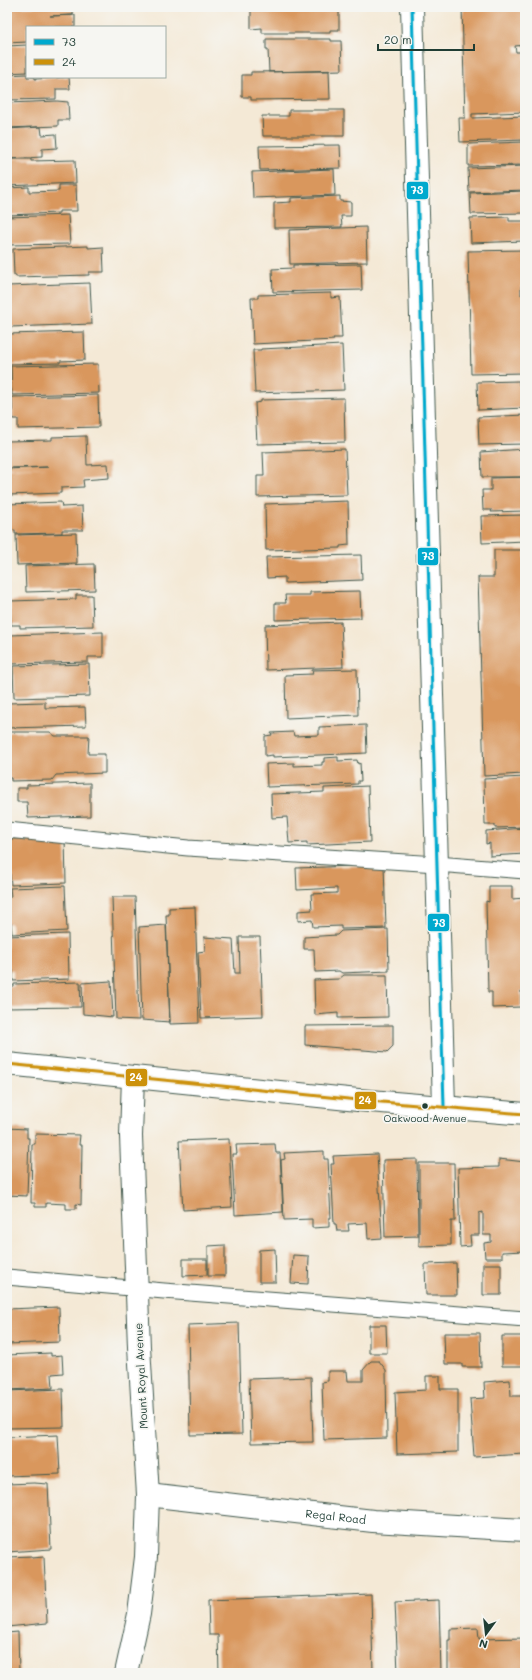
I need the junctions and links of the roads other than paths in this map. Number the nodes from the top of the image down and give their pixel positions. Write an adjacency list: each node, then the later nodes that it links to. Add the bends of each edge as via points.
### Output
1 (412, 7): 3 (street)
2 (7, 830): 3 (lane, via 188,848)
3 (437, 864): 4 (lane); 7 (street)
4 (525, 871)
5 (7, 1064): 6 (street)
6 (133, 1077): 7 (street, via 358,1100); 10 (street, Mount Royal Avenue, via 131,1136)
7 (444, 1106): 8 (street)
8 (525, 1114)
9 (7, 1277): 10 (lane)
10 (136, 1289): 11 (lane); 12 (street, Mount Royal Avenue)
11 (525, 1319)
12 (148, 1495): 13 (street, Regal Road, via 373,1521); 14 (street, Mount Royal Avenue, via 146,1557 139,1614)
13 (525, 1530)
14 (126, 1673)

